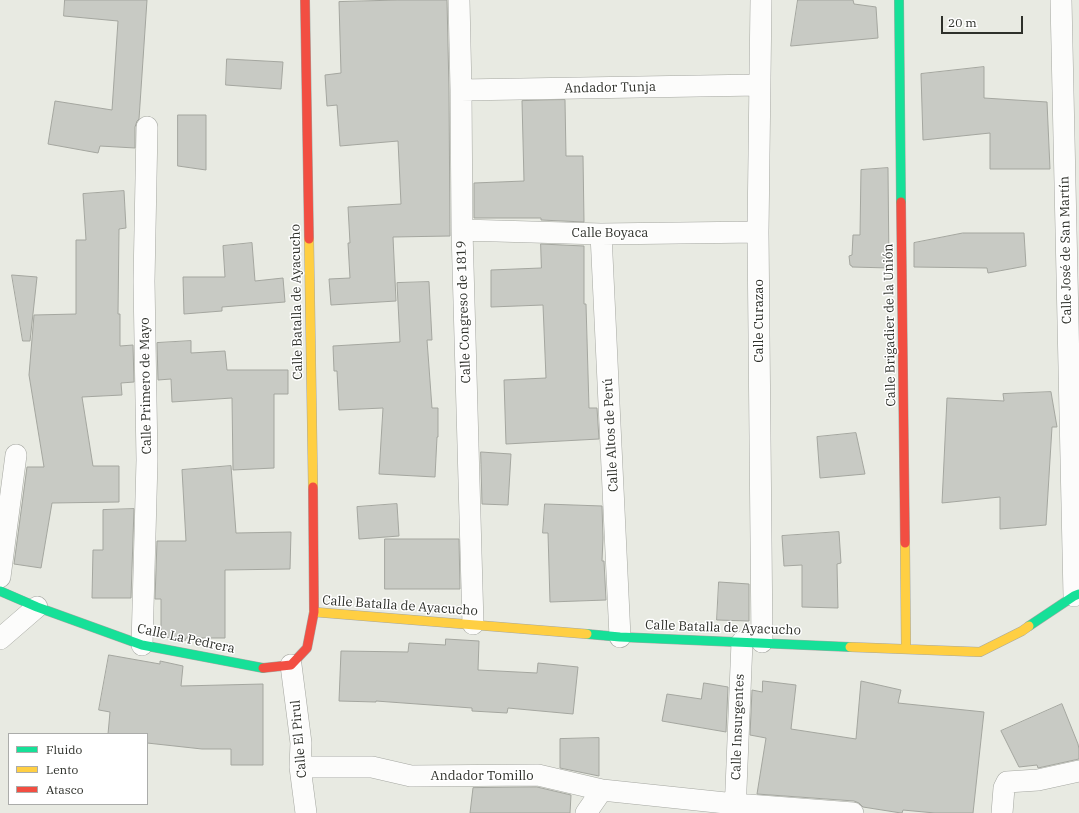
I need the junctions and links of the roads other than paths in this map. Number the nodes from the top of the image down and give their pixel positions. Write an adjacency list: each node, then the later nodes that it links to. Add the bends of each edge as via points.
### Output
1 (305, 0): 17 (street, Calle Batalla de Ayacucho)
2 (459, 0): 7 (street, Calle Congreso de 1819)
3 (761, 0): 6 (street, Calle Curazao)
4 (899, 0): 23 (street, Calle Brigadier de la Unión)
5 (1061, 0): 15 (street, Calle José de San Martín)
6 (759, 85): 7 (street, Andador Tunja); 10 (street, Calle Curazao)
7 (461, 90): 9 (street, Calle Congreso de 1819)
8 (147, 127): 22 (street, Calle Primero de Mayo, via 144,282 147,460)
9 (462, 230): 11 (street, Calle Boyaca); 18 (street, Calle Congreso de 1819)
10 (758, 232): 11 (street, Calle Boyaca); 21 (street, Calle Curazao)
11 (601, 234): 19 (street, Calle Altos de Perú)
12 (16, 455): 13 (street)
13 (0, 577)
14 (0, 591): 16 (street, Calle La Pedrera)
15 (1076, 595): 23 (street, Calle Batalla de Ayacucho, via 1022,631 980,652)
16 (37, 607): 20 (street); 22 (street, Calle La Pedrera)
17 (314, 612): 18 (street, Calle Batalla de Ayacucho); 24 (street, via 307,648)
18 (473, 624): 19 (street, Calle Batalla de Ayacucho)
19 (620, 637): 21 (street, Calle Batalla de Ayacucho)
20 (0, 639)
21 (752, 642): 23 (street, Calle Batalla de Ayacucho); 28 (street, Calle Insurgentes)
22 (142, 645): 24 (street, Calle La Pedrera, via 262,668)
23 (906, 649)
24 (291, 665): 25 (street, Calle El Pirul, via 301,743)
25 (300, 767): 27 (street, Andador Tomillo, via 372,767 411,776 538,776); 29 (street, Calle El Pirul)
26 (1079, 771): 32 (street, via 1038,780 1007,782 1004,788)
27 (602, 790): 28 (street, Andador Tomillo); 30 (street)
28 (735, 809): 31 (street, Andador Tomillo)
29 (306, 813)
30 (586, 813)
31 (853, 813)
32 (1002, 813)

